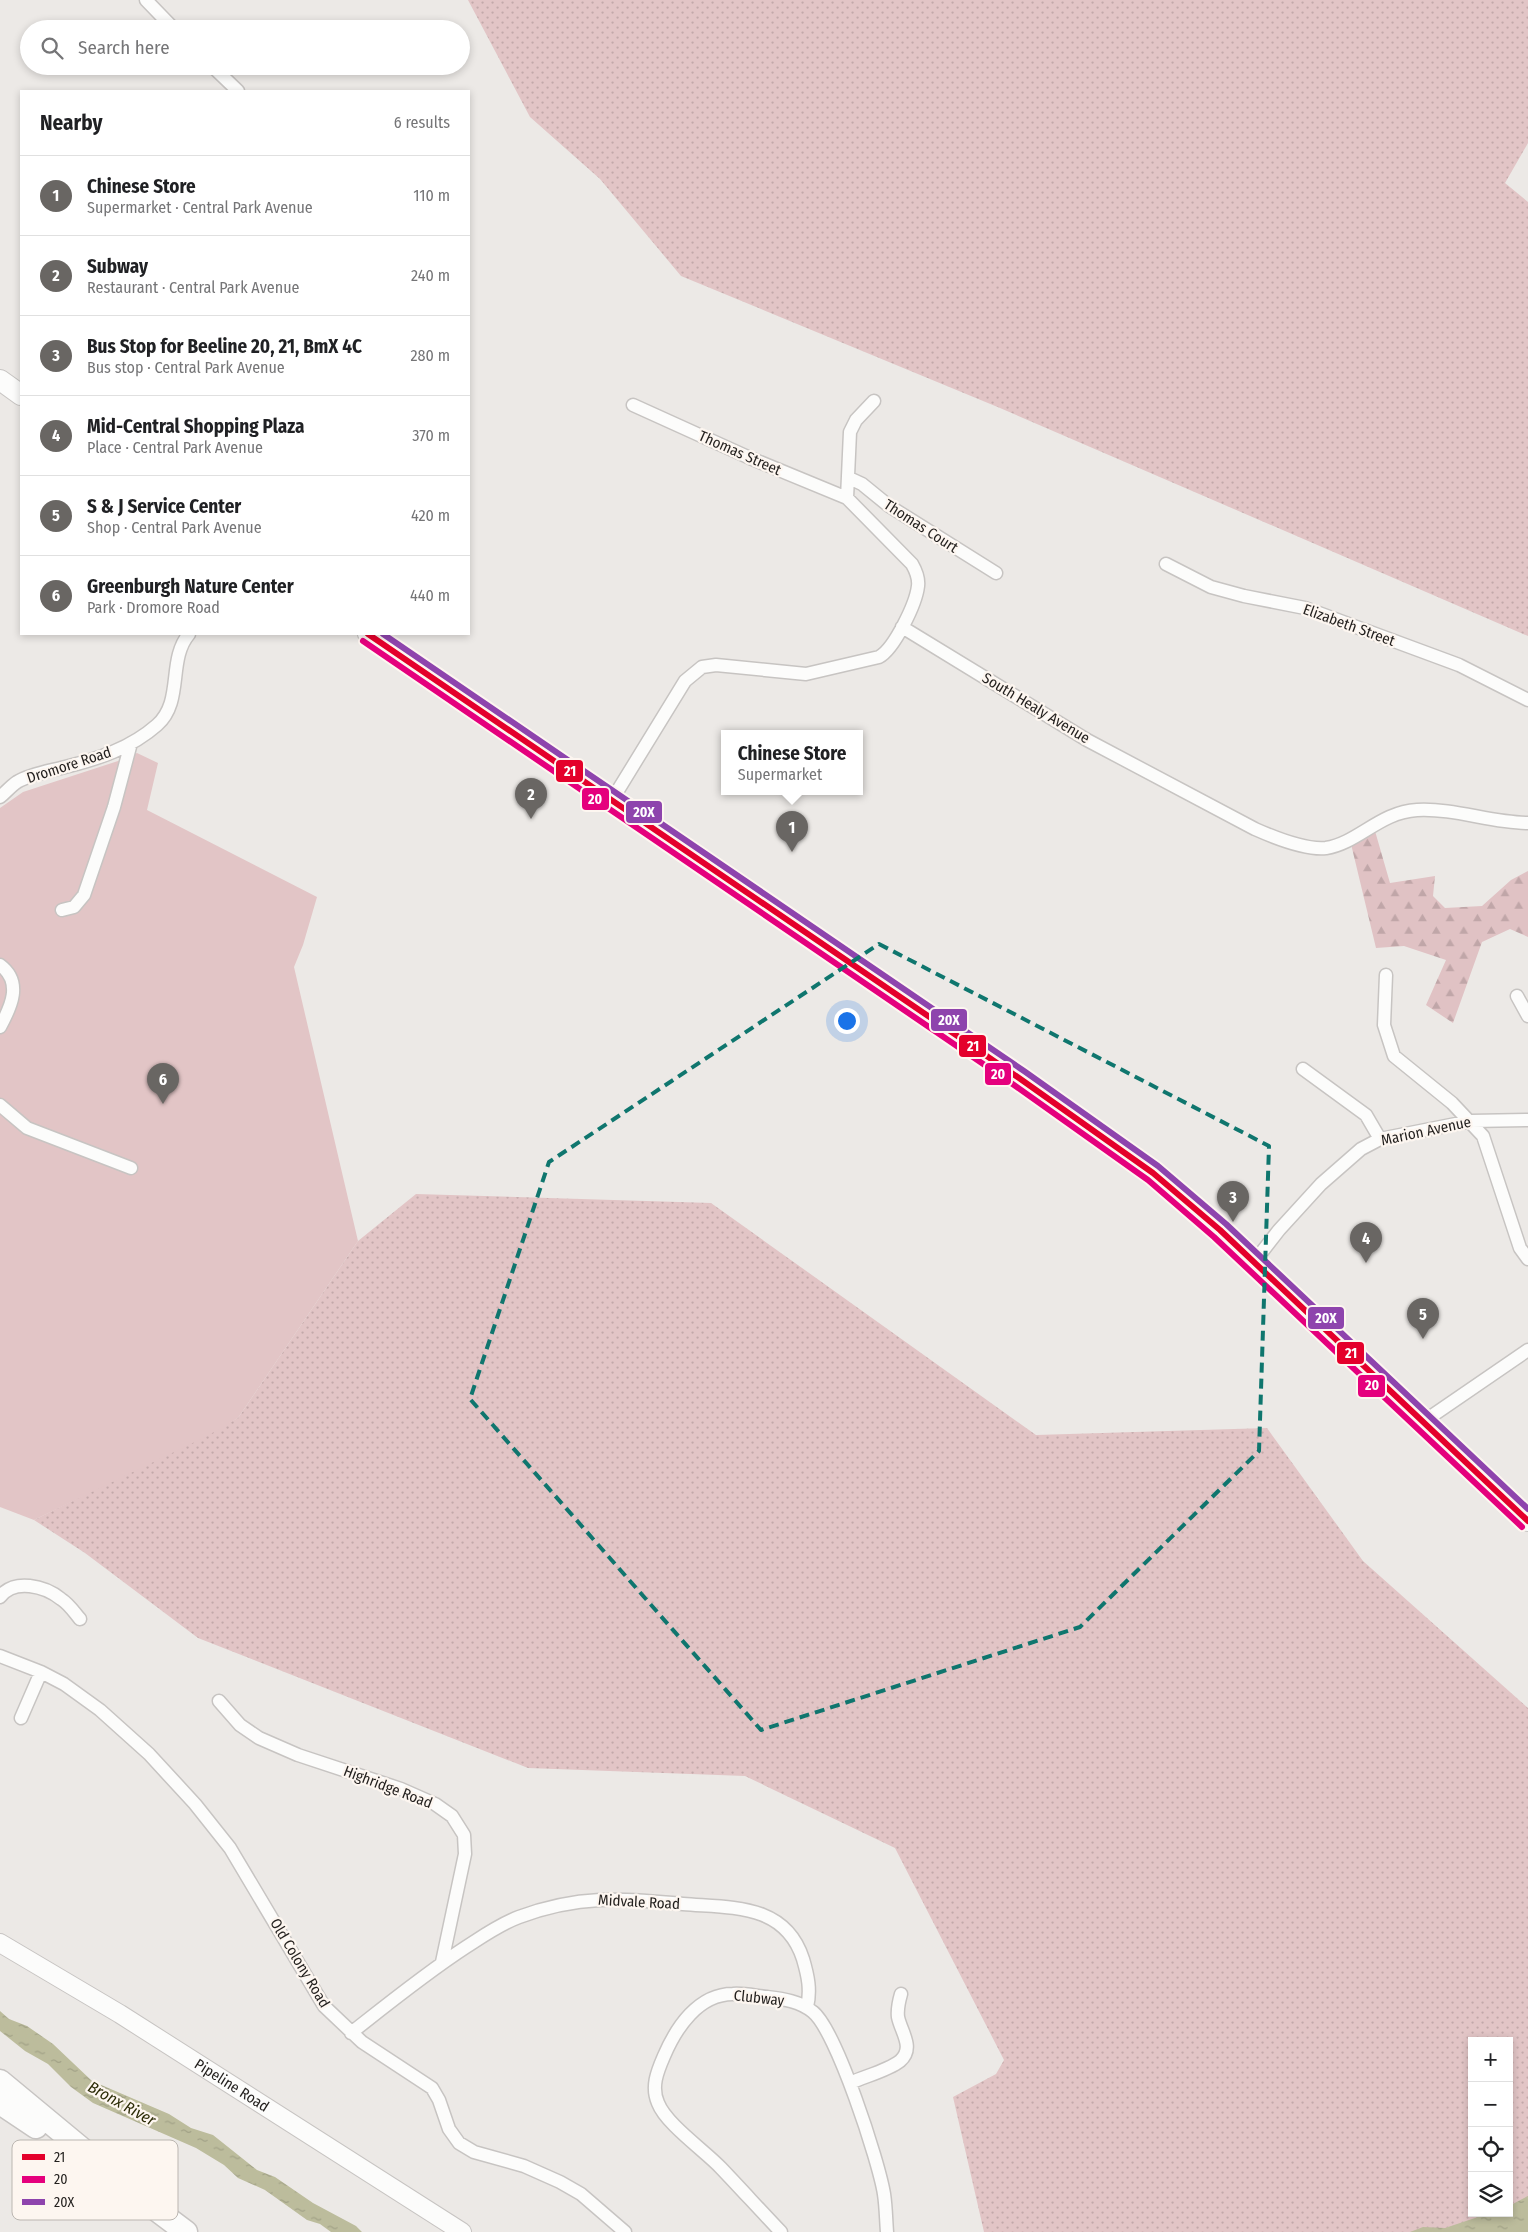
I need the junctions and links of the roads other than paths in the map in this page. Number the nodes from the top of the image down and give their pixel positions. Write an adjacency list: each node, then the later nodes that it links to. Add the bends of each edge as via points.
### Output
1 (146, 0): 2 (street)
2 (165, 20)
3 (221, 75): 4 (street)
4 (237, 90)
5 (0, 380): 6 (main road)
6 (20, 394)
7 (874, 401): 9 (street, via 856,420 850,432)
8 (633, 405): 10 (street, Thomas Street)
9 (849, 478): 10 (street); 12 (street, Thomas Court)
10 (848, 498): 13 (street, Thomas Street, via 915,569 918,581 916,594)
11 (1166, 564): 16 (street, Elizabeth Street, via 1211,587 1305,608 1459,665)
12 (996, 573)
13 (902, 627): 19 (street, via 879,657 814,673 791,674 716,665 702,667 680,688); 20 (street, South Healy Avenue, via 1104,750 1275,837 1326,848 1388,817 1418,810)
14 (188, 635): 17 (street, Dromore Road, via 182,642 173,699 159,724)
15 (369, 635): 19 (main road)
16 (1528, 700)
17 (130, 744): 18 (street, Dromore Road, via 97,759 18,781); 21 (street, via 114,807 84,895 74,907)
18 (0, 797)
19 (612, 800): 34 (main road, via 1130,1155 1176,1191)
20 (1528, 823)
21 (62, 910)
22 (0, 965): 26 (street, via 11,977 14,987 11,1005)
23 (1386, 975): 30 (street, via 1384,1025 1394,1056)
24 (1518, 996): 25 (street)
25 (1528, 1016)
26 (0, 1028)
27 (1303, 1069): 31 (street, via 1366,1115)
28 (0, 1105): 32 (street, via 27,1128)
29 (1528, 1120): 30 (street, Marion Avenue)
30 (1471, 1121): 31 (street, Marion Avenue); 33 (street, via 1486,1142 1520,1248)
31 (1380, 1139): 34 (street, Marion Avenue, via 1361,1149 1321,1184)
32 (131, 1168)
33 (1528, 1259)
34 (1254, 1262): 36 (main road)
35 (1528, 1350): 36 (street)
36 (1423, 1422): 37 (main road)
37 (1528, 1521)
38 (0, 1597): 39 (street, via 14,1586 28,1586 60,1598)
39 (80, 1619)
40 (0, 1656): 41 (street, Old Colony Road)
41 (41, 1672): 43 (street); 48 (street, Old Colony Road, via 64,1684 106,1715 149,1754 195,1804 230,1848 324,2006)
42 (219, 1701): 45 (street, Highridge Road, via 240,1725 259,1738 401,1789 435,1804 452,1816 464,1835 465,1854)
43 (21, 1718)
44 (0, 1943): 60 (street, Pipeline Road, via 168,2044)
45 (442, 1962): 47 (street, Midvale Road, via 518,1918 582,1900 623,1899 744,1909 767,1916 793,1938 809,1984); 48 (street, Midvale Road)
46 (901, 1994): 50 (street, via 898,2018 907,2043 903,2058)
47 (807, 2007): 50 (street, via 824,2024); 62 (street, Clubway, via 778,1999 733,1994 724,1994 707,2002 691,2012 677,2029 659,2067 655,2084 657,2101 666,2116)
48 (351, 2033): 61 (street, Old Colony Road, via 432,2088 454,2137 465,2148 524,2166 560,2182 581,2194)
49 (0, 2081): 55 (highway)
50 (850, 2083): 63 (street, via 885,2195)
51 (0, 2097): 53 (highway)
52 (0, 2103): 53 (highway)
53 (36, 2127): 54 (highway)
54 (52, 2140)
55 (71, 2140)
56 (149, 2220): 58 (highway)
57 (170, 2220): 59 (highway)
58 (164, 2232)
59 (186, 2232)
60 (462, 2232)
61 (625, 2232)
62 (781, 2232)
63 (887, 2232)

